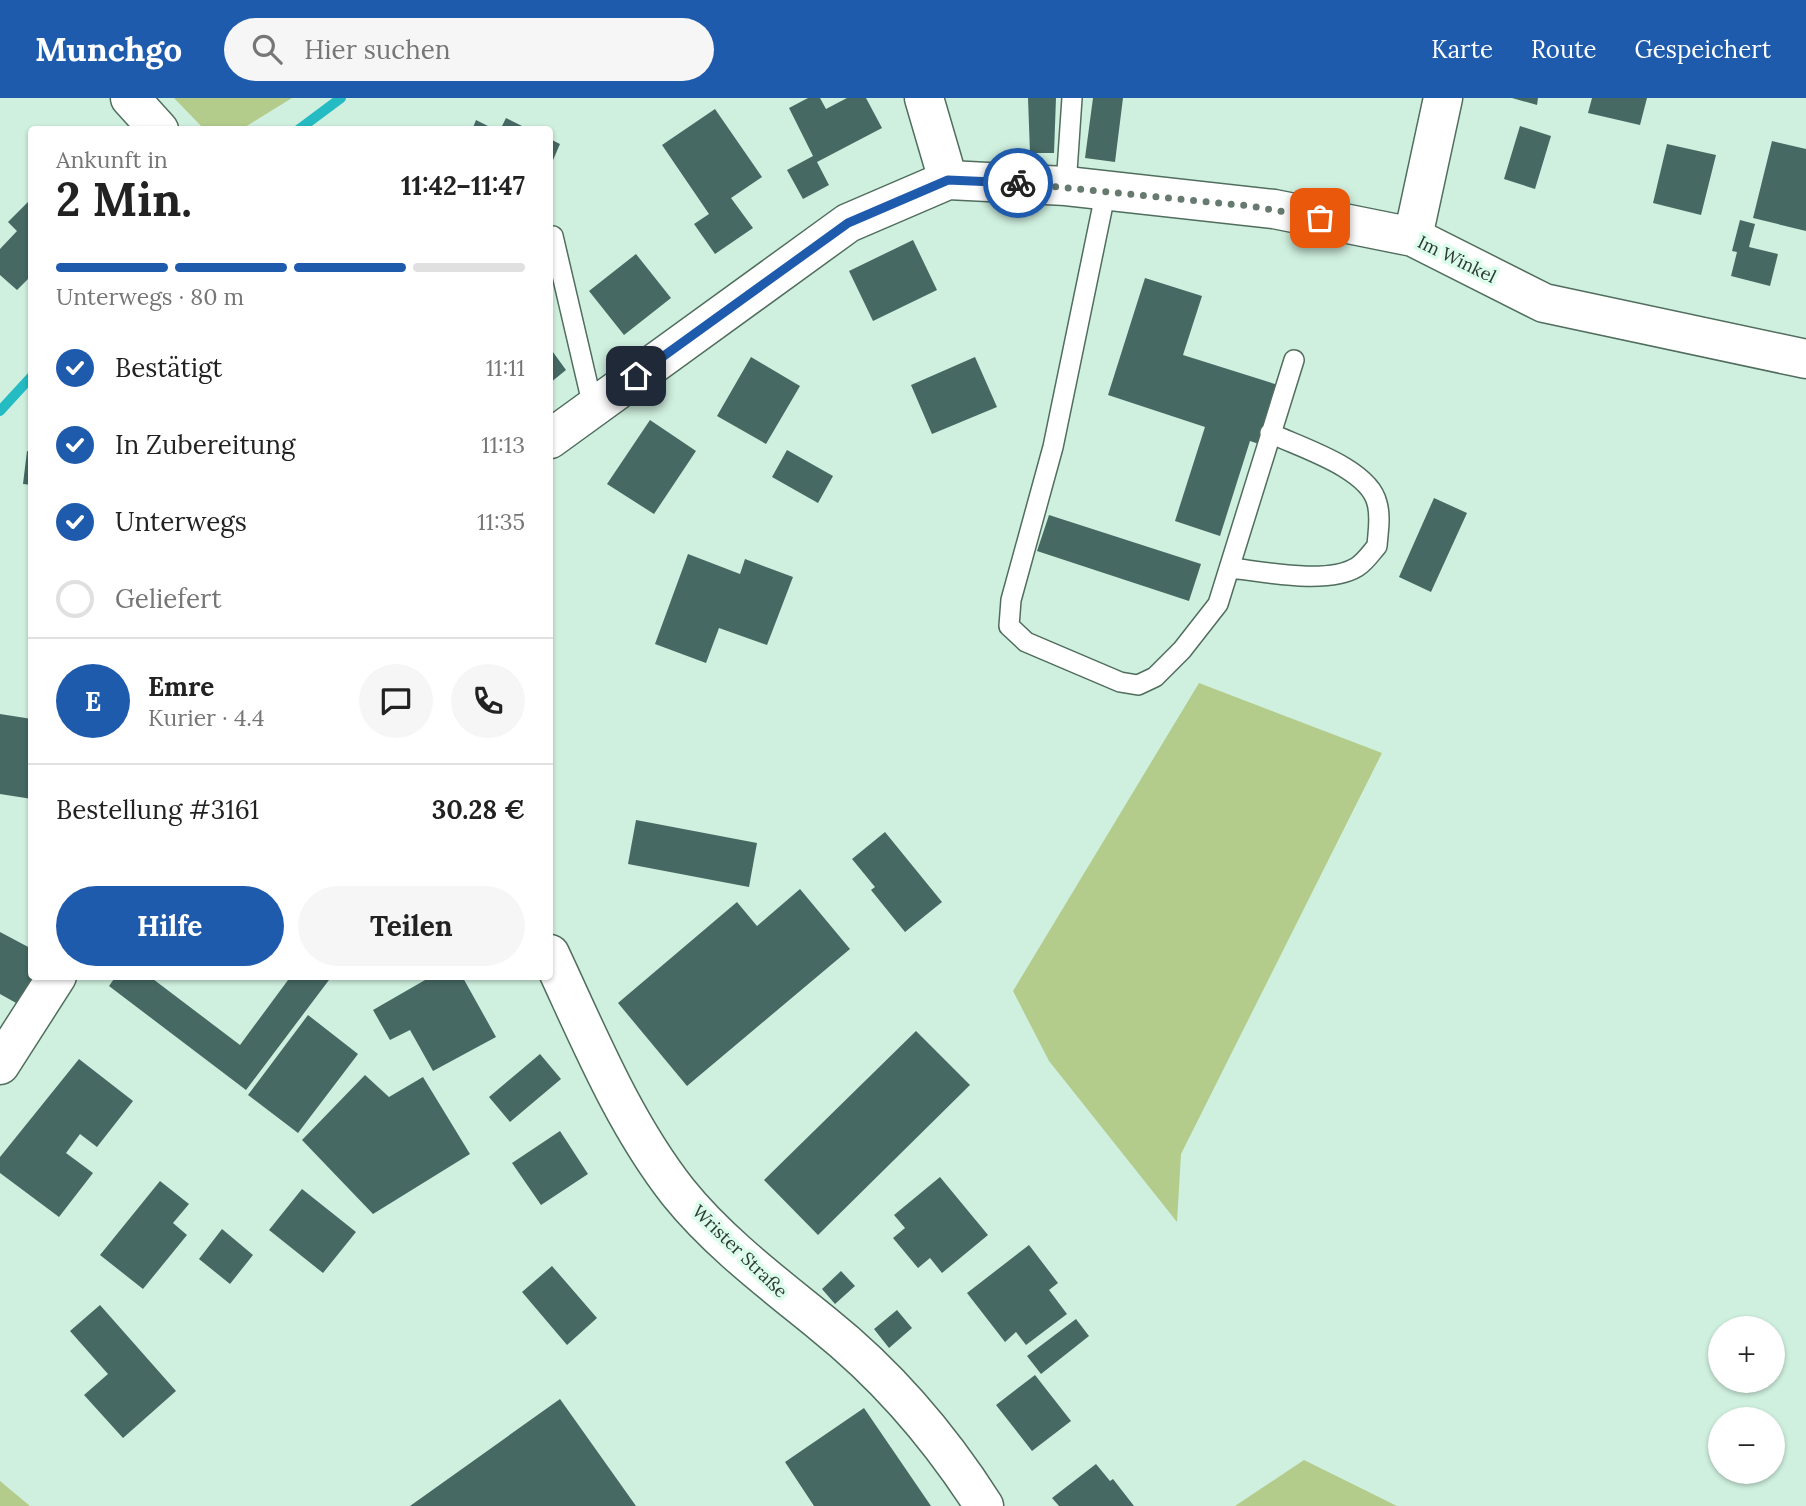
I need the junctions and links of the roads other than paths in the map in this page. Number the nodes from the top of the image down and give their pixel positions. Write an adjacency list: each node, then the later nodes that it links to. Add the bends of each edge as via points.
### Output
1 (130, 98): 5 (street)
2 (924, 98): 6 (street)
3 (1072, 98): 7 (lane)
4 (1443, 98): 10 (street)
5 (155, 126)
6 (948, 180): 7 (street, Im Winkel); 13 (street, Im Winkel, via 848,223)
7 (1066, 186): 8 (street, Im Winkel)
8 (1106, 190): 10 (street, Im Winkel, via 1274,209); 16 (lane, via 1053,447 1011,600 1009,626 1026,642 1119,682 1138,685 1155,677 1182,650 1218,604)
9 (553, 236): 13 (lane)
10 (1413, 237): 11 (street, Im Winkel, via 1544,303)
11 (1806, 359)
12 (1294, 360): 14 (lane)
13 (593, 407): 15 (street, Im Winkel)
14 (1270, 433): 16 (lane); 16 (lane, via 1342,465 1362,482 1377,500 1377,546 1358,566 1335,575)
15 (553, 437)
16 (1231, 568)
17 (553, 960): 20 (street, Wrister Straße, via 631,1119 679,1192 783,1294 881,1376 948,1449)
18 (54, 980): 19 (street)
19 (0, 1065)
20 (984, 1506)

